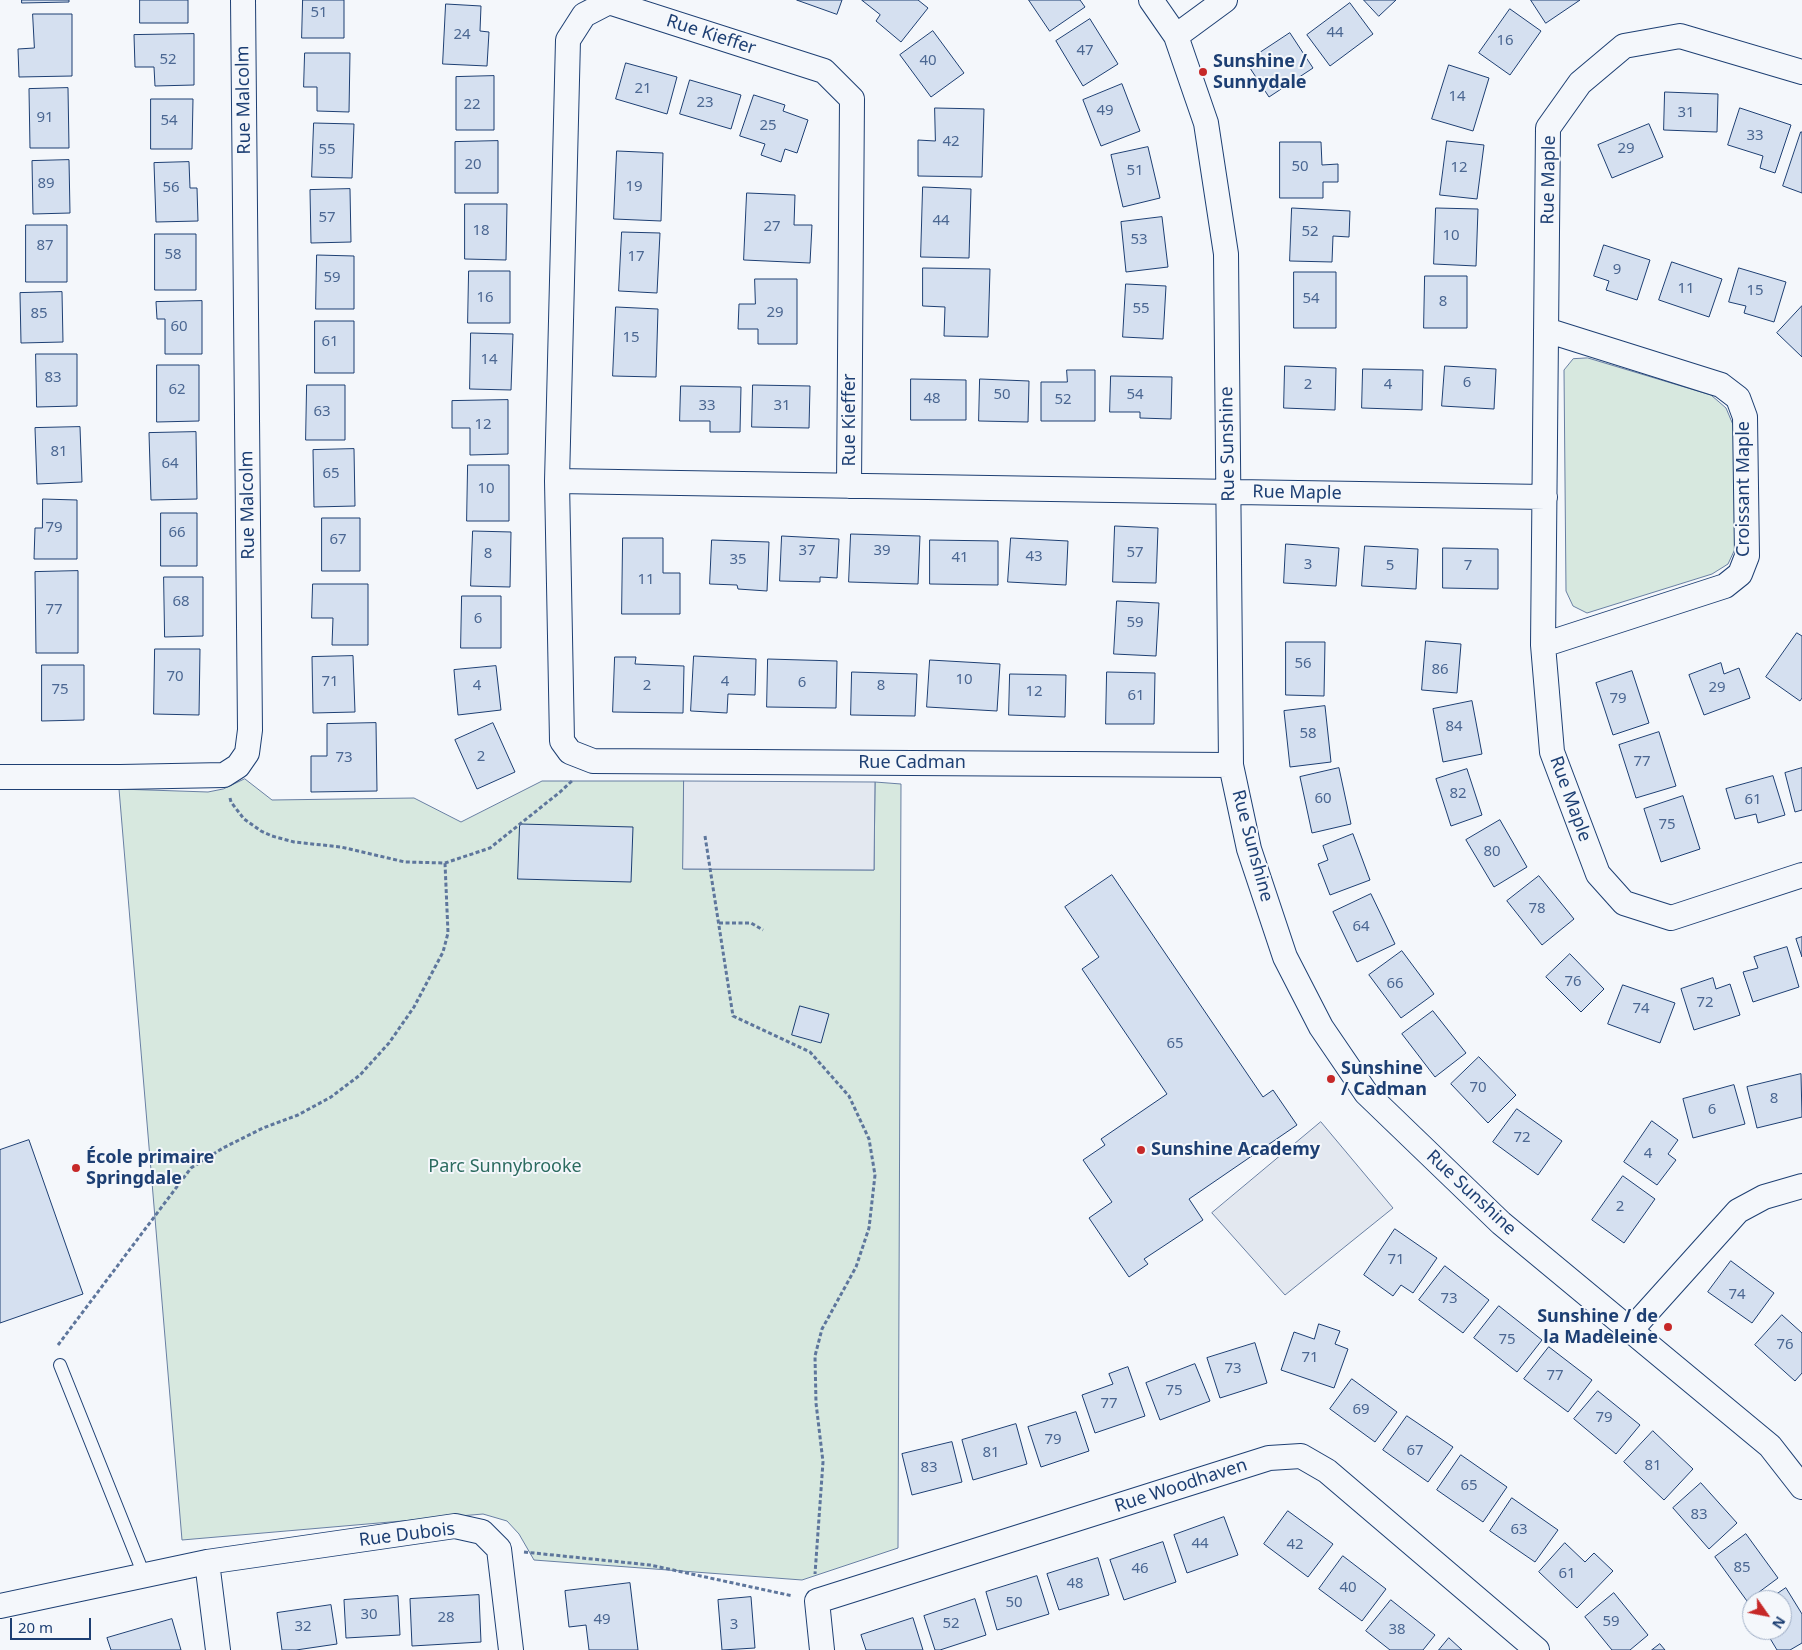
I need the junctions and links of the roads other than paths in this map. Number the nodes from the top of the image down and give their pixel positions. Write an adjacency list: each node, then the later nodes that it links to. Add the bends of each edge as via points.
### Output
1 (243, 0): 14 (street, Rue Malcolm, via 250,730 247,753 238,766 224,775)
2 (1151, 0): 4 (street, Rue Sunshine)
3 (1225, 0): 4 (street)
4 (1176, 36): 9 (street, Rue Sunshine, via 1206,123 1226,254)
5 (1802, 72): 6 (street, Rue Maple, via 1680,36 1624,46 1580,83 1548,128)
6 (1546, 330): 10 (street, Rue Maple); 11 (street, Croissant Maple, via 1722,385 1738,398 1745,417 1748,556 1740,574 1725,586)
7 (557, 481): 8 (street, Rue Kieffer); 8 (street, Rue Kieffer, via 568,40 584,15 609,2 824,71 852,99); 12 (street, Rue Kieffer, via 562,741 570,752)
8 (849, 486): 9 (street, Rue Kieffer)
9 (1228, 492): 10 (street, Rue Maple); 13 (street, Rue Sunshine)
10 (1545, 498): 11 (street, Rue Maple)
11 (1543, 645): 15 (street, Rue Maple, via 1552,752 1598,874 1624,903 1671,918)
12 (593, 761): 13 (street, Rue Cadman)
13 (1231, 765): 17 (street, Rue Sunshine, via 1249,849 1285,957 1321,1027 1366,1093 1501,1223)
14 (0, 776)
15 (1802, 875)
16 (1802, 1186): 17 (street, via 1764,1197 1738,1211)
17 (1631, 1330): 19 (street, Rue Sunshine, via 1770,1446)
18 (60, 1365): 21 (lane)
19 (1802, 1487)
20 (207, 1562): 21 (street, Rue Dubois); 23 (street); 24 (street, Rue Dubois, via 455,1526 482,1532 500,1549)
21 (144, 1575): 22 (street, Rue Dubois)
22 (0, 1606)
23 (218, 1650)
24 (511, 1650)
25 (822, 1650): 26 (street, Rue Woodhaven, via 817,1601 1269,1458 1301,1456 1327,1471)
26 (1537, 1650)

